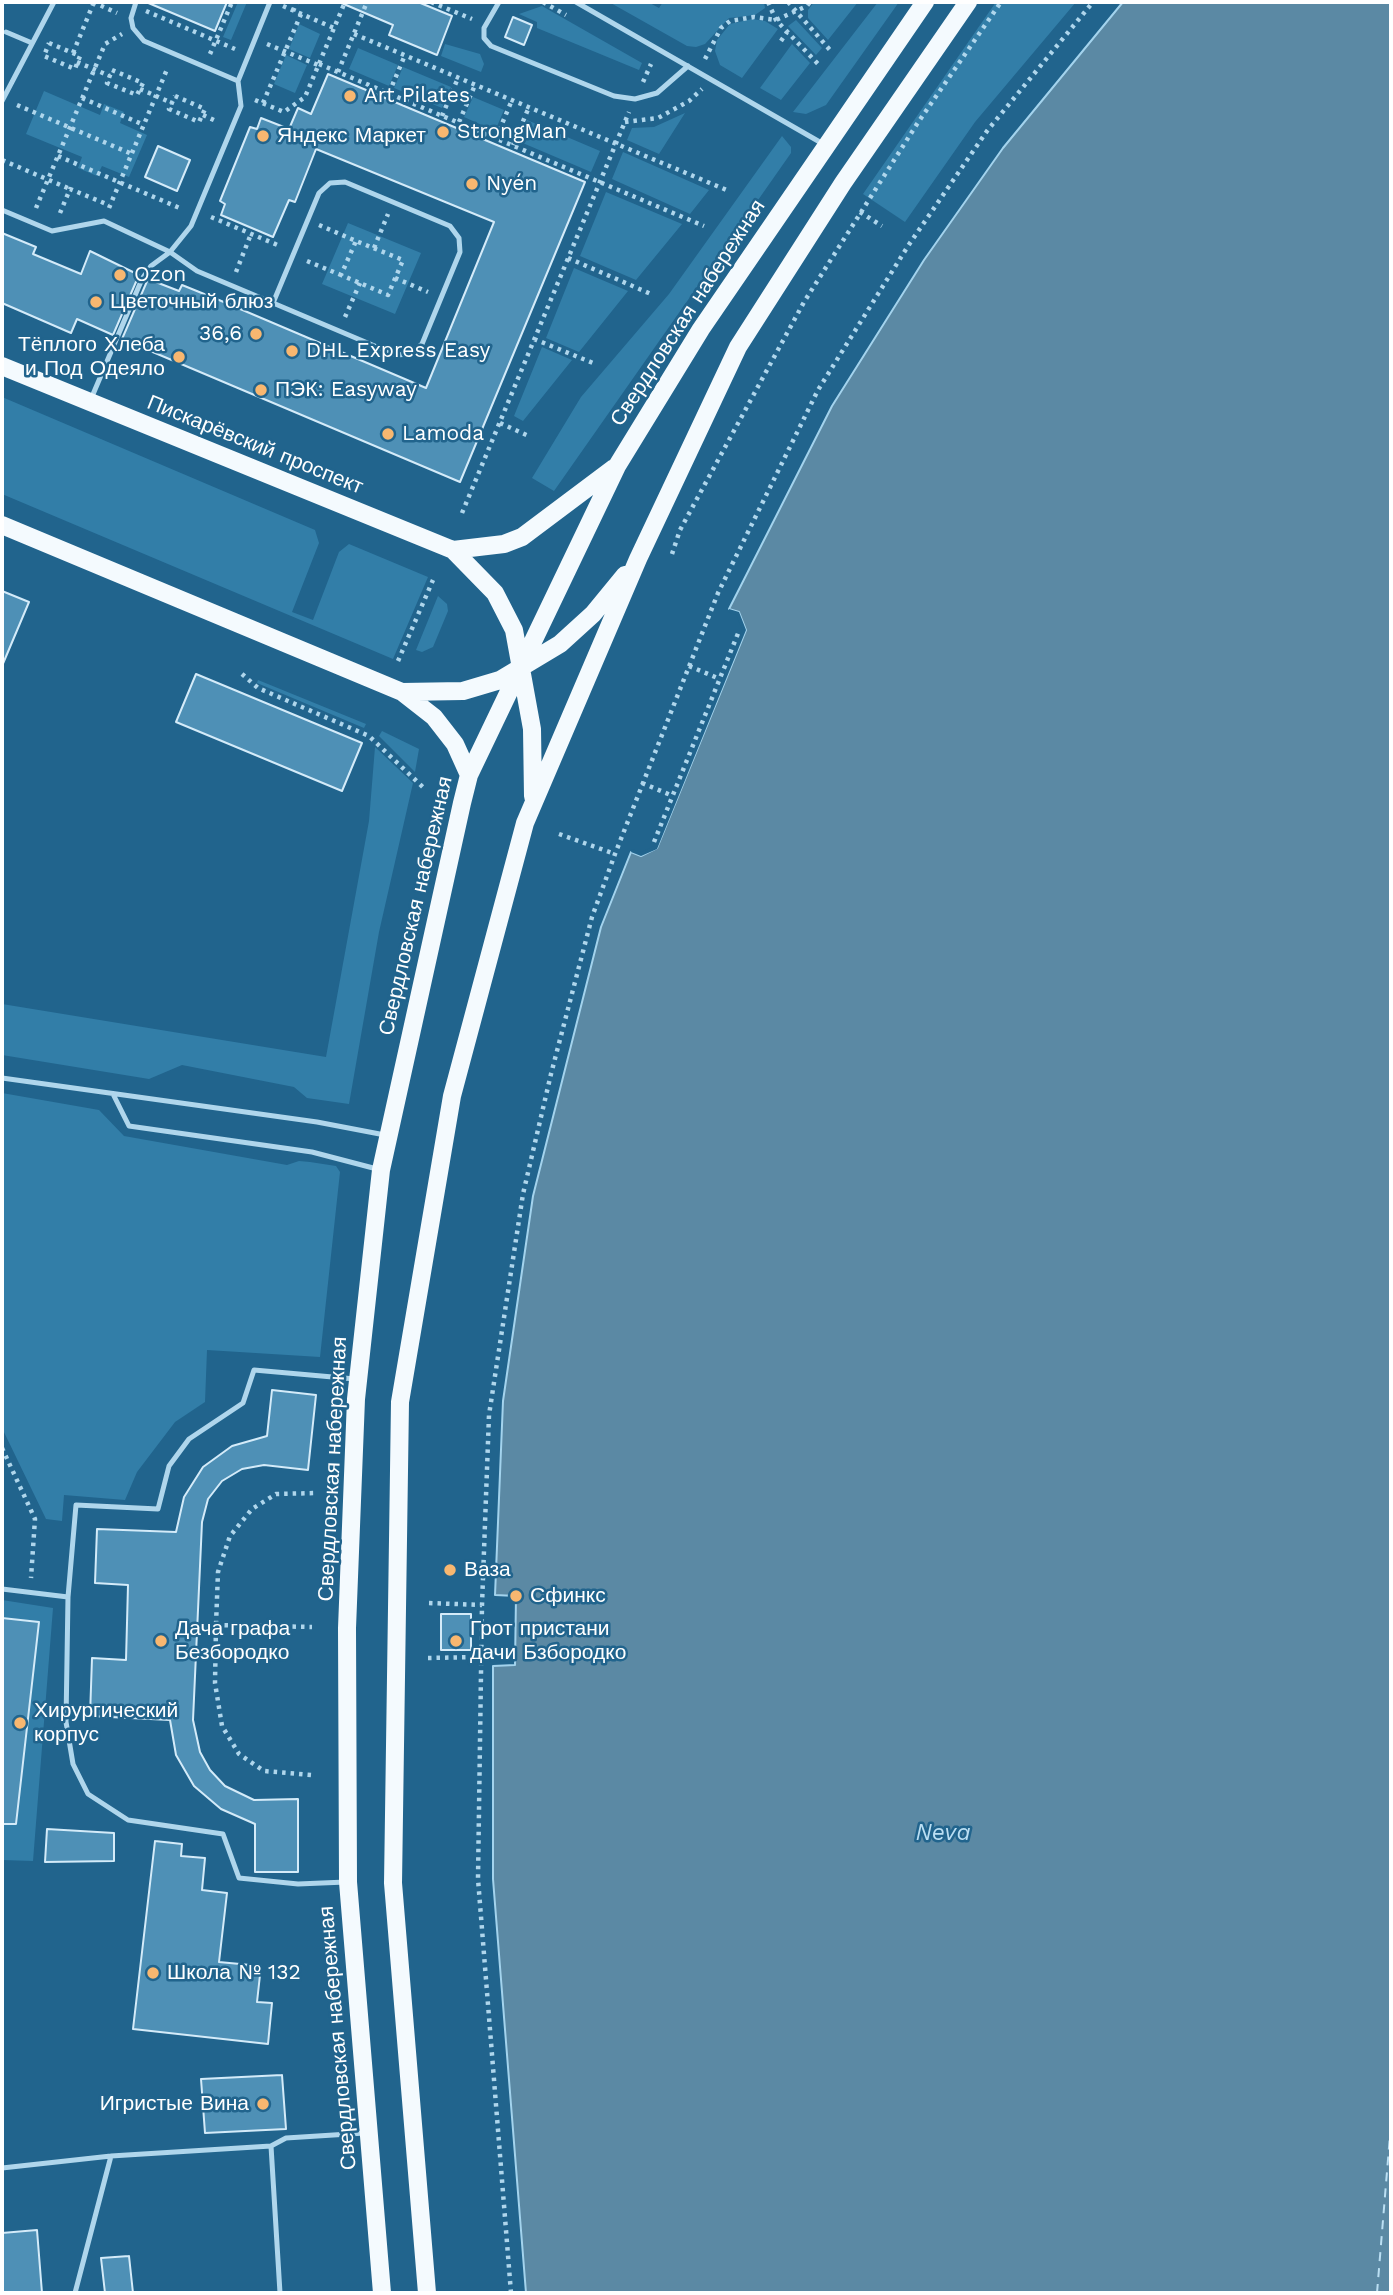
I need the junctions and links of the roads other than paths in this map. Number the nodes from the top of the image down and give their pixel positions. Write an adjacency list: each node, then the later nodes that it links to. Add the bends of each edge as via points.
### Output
1 (54, 2): 9 (lane)
2 (270, 2): 11 (lane)
3 (499, 2): 10 (lane, via 486,24 484,38 491,46 614,96 635,99 657,93)
4 (576, 2): 10 (lane)
5 (925, 2): 13 (main road, Свердловская набережная)
6 (968, 2): 22 (main road, via 843,183 738,347)
7 (135, 4): 11 (lane, via 132,28 144,41)
8 (6, 32): 9 (lane)
9 (32, 43): 12 (lane)
10 (688, 66): 13 (lane)
11 (238, 81): 15 (lane, via 241,106 196,213)
12 (2, 101)
13 (825, 145): 19 (main road, Свердловская набережная, via 701,329)
14 (2, 210): 15 (lane, via 52,231 104,221)
15 (170, 252): 16 (lane, via 197,271); 18 (lane, via 142,279)
16 (273, 303): 16 (lane, via 319,193 330,183 345,182 450,226 459,238 460,252 422,344 410,354 396,355)
17 (2, 366): 18 (main road, Пискарёвский проспект)
18 (89, 402): 21 (main road, Пискарёвский проспект)
19 (617, 466): 21 (main road, Пискарёвский проспект, via 522,537 504,544); 23 (main road, Свердловская набережная)
20 (2, 525): 24 (main road)
21 (453, 550): 23 (main road, Пискарёвский проспект, via 495,593 514,630)
22 (638, 559): 23 (main road, via 593,614 560,644); 26 (main road)
23 (522, 669): 24 (main road, via 463,691); 25 (main road, Свердловская набережная); 26 (main road, via 532,729)
24 (402, 692): 25 (main road, via 434,717 455,744)
25 (469, 775): 29 (main road, Свердловская набережная)
26 (533, 802): 42 (main road, via 452,1096 400,1402 393,1883)
27 (2, 1078): 28 (lane)
28 (113, 1094): 29 (lane); 30 (lane, via 129,1126 312,1152)
29 (388, 1136): 30 (main road, Свердловская набережная)
30 (382, 1170): 31 (main road, Свердловская набережная)
31 (358, 1379): 33 (lane, via 254,1370 243,1403 189,1439 169,1466 158,1509 76,1505); 34 (main road, Свердловская набережная, via 347,1628)
32 (2, 1589): 33 (lane)
33 (68, 1597): 34 (lane, via 65,1722 73,1765 88,1794 128,1820 223,1834 239,1878 298,1884)
34 (348, 1882): 35 (main road, Свердловская набережная)
35 (368, 2132): 36 (lane, via 286,2138); 41 (main road, Свердловская набережная)
36 (271, 2146): 37 (lane); 40 (lane)
37 (111, 2156): 38 (lane); 39 (lane)
38 (2, 2168)
39 (75, 2293)
40 (279, 2293)
41 (382, 2293)
42 (427, 2293)

